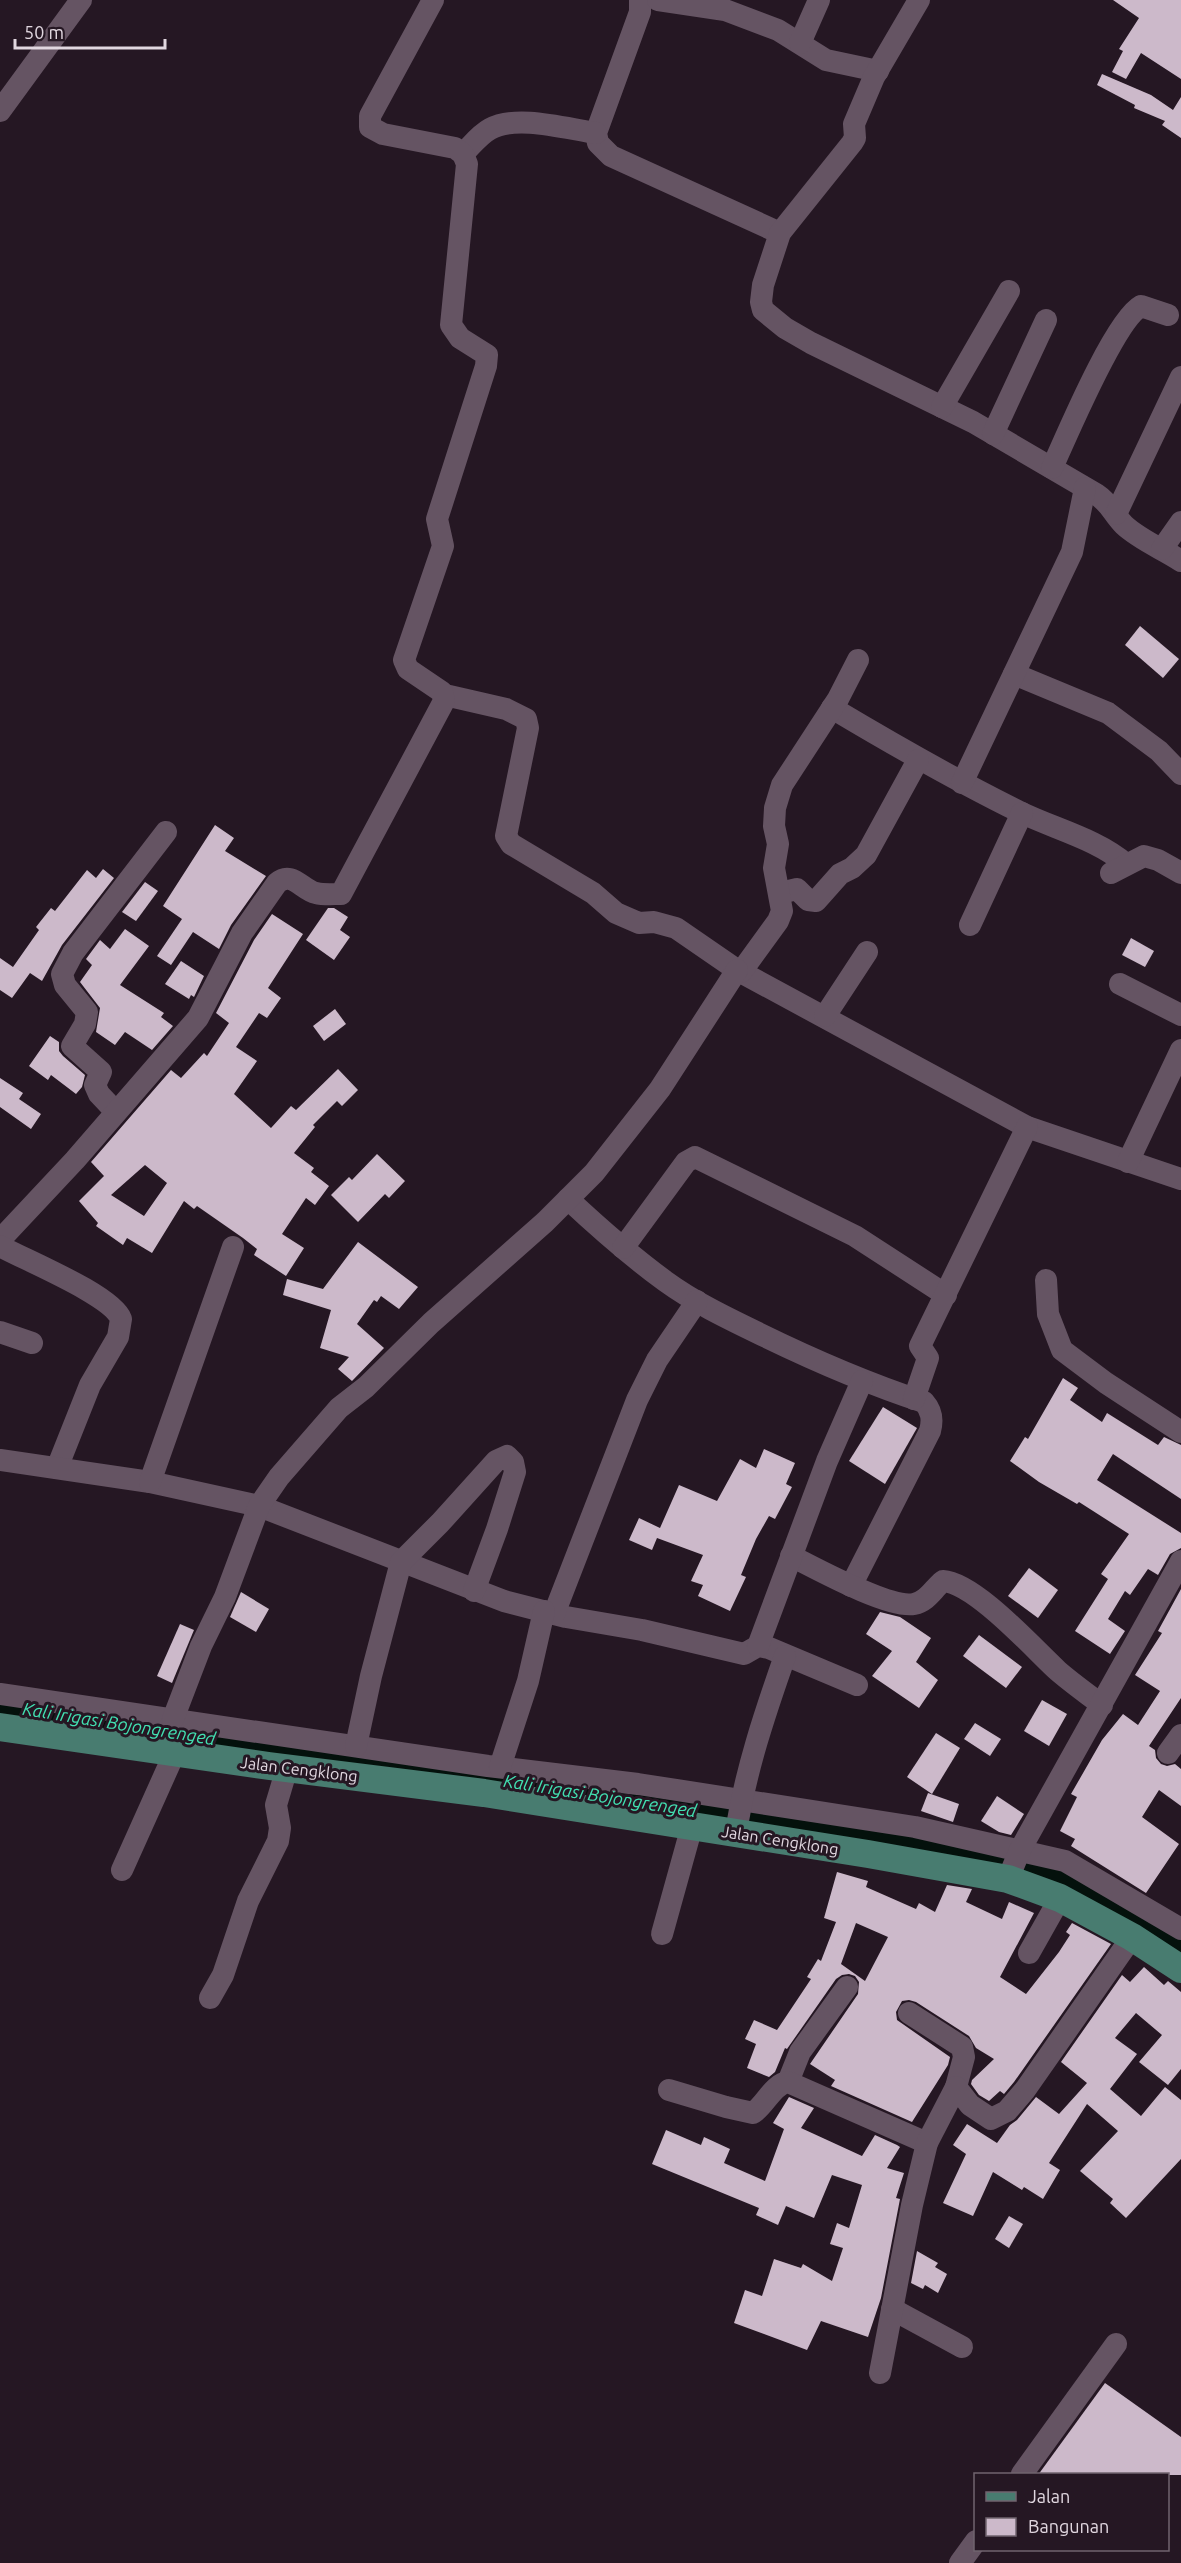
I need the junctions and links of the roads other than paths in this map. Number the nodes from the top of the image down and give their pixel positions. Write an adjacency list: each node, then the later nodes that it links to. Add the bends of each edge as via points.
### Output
1 (81, 0): 9 (street)
2 (433, 0): 11 (street, via 370,116 370,127 383,134 455,148)
3 (640, 0): 10 (street, via 640,12)
4 (660, 0): 7 (street, via 725,10 778,30)
5 (819, 0): 7 (street)
6 (919, 0): 8 (street)
7 (800, 43): 8 (street, via 826,60)
8 (878, 71): 12 (street, via 854,124 852,143)
9 (0, 111)
10 (596, 133): 11 (street, via 508,123 492,128); 12 (street, via 598,143 611,156)
11 (463, 154): 26 (street, via 466,164 451,325 460,338 487,355 486,366 437,519 443,546 404,660 408,669)
12 (780, 233): 17 (street, via 763,285 763,310 811,344)
13 (1009, 291): 17 (street)
14 (1168, 315): 19 (street, via 1141,306 1128,319 1093,380)
15 (1046, 320): 18 (street)
16 (1181, 377): 21 (street)
17 (942, 407): 18 (street)
18 (993, 434): 19 (street)
19 (1052, 468): 20 (street)
20 (1085, 488): 21 (street, via 1109,503); 25 (street, via 1072,552)
21 (1116, 514): 23 (street, via 1131,530)
22 (1181, 522): 23 (street)
23 (1172, 555)
24 (858, 660): 27 (street)
25 (1014, 674): 29 (street, via 1107,713 1159,751); 30 (street)
26 (444, 695): 37 (street, via 506,709 526,719 528,728 506,836 511,844 592,893 616,913 639,923 676,928); 42 (street, via 341,894 314,893 290,878 277,883 242,933 198,1018)
27 (832, 708): 28 (street); 34 (street, via 776,800 774,826 778,844 774,868)
28 (918, 760): 30 (street); 34 (street, via 862,860 840,874 816,901 808,900 797,889)
29 (1181, 774)
30 (962, 783): 31 (street)
31 (1022, 813): 33 (street, via 1099,846 1118,869 1144,856); 35 (street)
32 (166, 832): 42 (street, via 73,953 62,975 65,986 87,1012 85,1024 72,1046 101,1072 95,1085)
33 (1181, 873)
34 (780, 893): 37 (street, via 782,911 778,921)
35 (970, 925)
36 (867, 952): 40 (street)
37 (739, 971): 40 (street); 46 (street, via 660,1089 594,1173)
38 (1120, 984): 39 (street)
39 (1181, 1015)
40 (825, 1016): 43 (street)
41 (1181, 1050): 44 (street)
42 (116, 1112): 47 (street)
43 (1028, 1127): 44 (street); 52 (street)
44 (1128, 1162): 45 (street)
45 (1181, 1179)
46 (568, 1199): 50 (street); 62 (street, via 339,1408)
47 (0, 1240)
48 (0, 1246): 60 (street, via 88,1290 121,1318 118,1337 90,1384)
49 (233, 1246): 61 (street)
50 (623, 1248): 52 (street, via 686,1162 695,1157 855,1236); 53 (street)
51 (1046, 1280): 58 (street, via 1048,1314 1062,1350)
52 (946, 1295): 57 (street, via 920,1346 927,1358)
53 (697, 1301): 56 (street); 68 (street, via 657,1360 637,1400)
54 (0, 1332): 55 (street)
55 (32, 1343)
56 (862, 1381): 57 (street); 63 (street)
57 (914, 1399): 66 (street, via 924,1402 930,1411 930,1431)
58 (1181, 1432)
59 (0, 1460): 60 (street)
60 (57, 1468): 61 (street)
61 (150, 1482): 62 (street)
62 (259, 1506): 65 (street); 74 (street)
63 (791, 1556): 66 (street); 69 (street)
64 (1181, 1561): 73 (street)
65 (400, 1562): 67 (street); 67 (street, via 496,1461 509,1457 515,1472); 76 (street)
66 (851, 1586): 73 (street, via 912,1605 925,1599 943,1581 957,1585 989,1606 1060,1673)
67 (474, 1591): 68 (street)
68 (549, 1613): 69 (street, via 744,1654); 79 (street, via 528,1681)
69 (758, 1646): 70 (street)
70 (785, 1656): 71 (street); 81 (street)
71 (857, 1685)
72 (0, 1694): 74 (street)
73 (1102, 1705): 83 (street)
74 (173, 1719): 78 (street)
75 (0, 1727): 77 (main road, Jalan Cengklong)
76 (356, 1746): 78 (street); 79 (street)
77 (175, 1752): 78 (main road, Jalan Cengklong); 84 (street)
78 (275, 1752): 79 (main road, Jalan Cengklong); 92 (street, via 278,1841 248,1901 223,1975)
79 (489, 1777): 80 (main road, Jalan Cengklong)
80 (635, 1800): 81 (street); 82 (main road, Jalan Cengklong)
81 (739, 1815): 82 (main road, Jalan Cengklong); 83 (main road, Jalan Cengklong)
82 (692, 1826): 87 (street)
83 (1015, 1864): 85 (main road, Jalan Cengklong); 86 (street, via 1065,1861)
84 (122, 1870)
85 (1060, 1898): 88 (main road, Jalan Cengklong); 89 (street)
86 (1181, 1929)
87 (662, 1934)
88 (1132, 1937): 90 (main road, Jalan Cengklong); 95 (street, via 1052,2054 1007,2110 991,2119 970,2105)
89 (1029, 1953)
90 (1181, 1969)
91 (847, 1987): 94 (street, via 800,2052)
92 (210, 1998)
93 (909, 2013): 95 (street, via 962,2047 964,2056)
94 (788, 2082): 96 (street, via 778,2085 753,2113); 97 (street)
95 (956, 2087): 97 (street)
96 (669, 2090)
97 (927, 2143): 98 (street)
98 (892, 2309): 100 (street); 101 (street)
99 (1116, 2344): 102 (street)
100 (962, 2347)
101 (880, 2373)
102 (1023, 2473)
103 (974, 2542): 104 (street)
104 (960, 2563)

